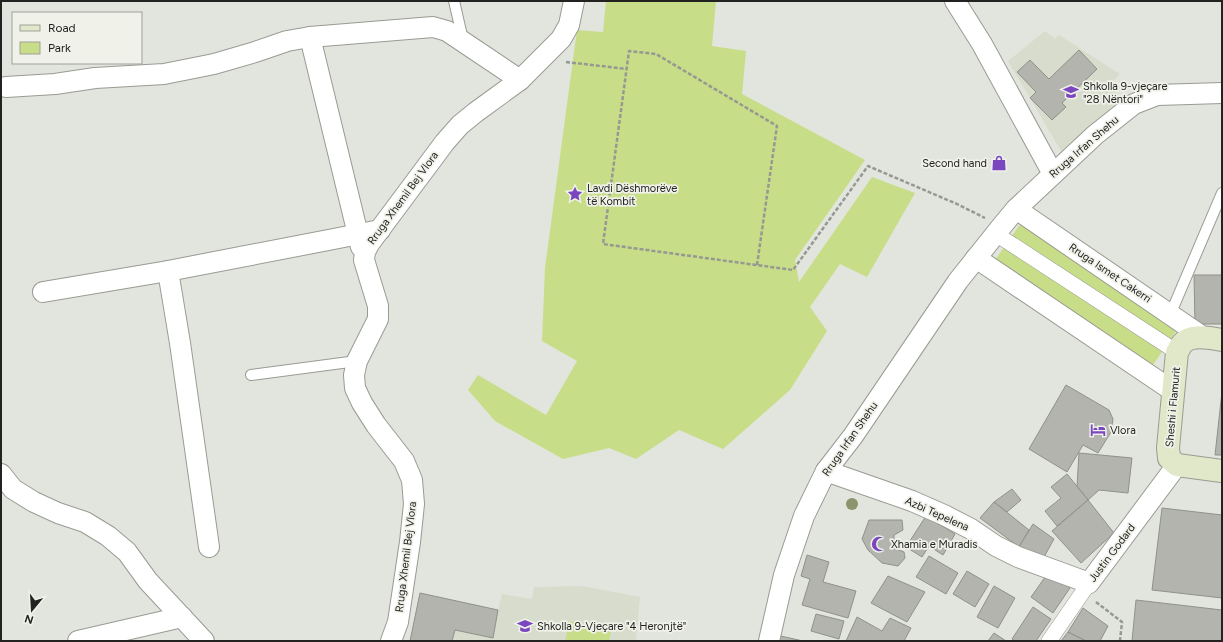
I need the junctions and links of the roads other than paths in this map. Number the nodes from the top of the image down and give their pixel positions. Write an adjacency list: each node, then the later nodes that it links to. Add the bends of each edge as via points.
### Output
1 (454, 1): 5 (lane)
2 (574, 1): 6 (street, Rruga Xhemil Bej Vlora, via 569,25 561,39)
3 (955, 1): 9 (street, via 982,44)
4 (310, 37): 5 (street, via 433,27); 7 (street, via 287,41 214,64 164,74); 14 (street)
5 (463, 42): 6 (street)
6 (520, 80): 12 (street, Rruga Xhemil Bej Vlora, via 460,125 444,142)
7 (6, 87)
8 (1222, 93): 9 (street, Rruga Irfan Shehu, via 1157,95 1134,104)
9 (1053, 174): 11 (street, Rruga Irfan Shehu)
10 (1222, 193): 19 (lane)
11 (1016, 209): 13 (street, Rruga Irfan Shehu); 19 (street, Rruga Ismet Cakerri)
12 (380, 230): 14 (street); 16 (street, Rruga Xhemil Bej Vlora, via 369,244)
13 (998, 230): 15 (street, Rruga Irfan Shehu); 21 (street)
14 (358, 235): 16 (street); 17 (street)
15 (976, 258): 24 (street); 26 (street, Rruga Irfan Shehu, via 853,436)
16 (364, 260): 22 (street, Rruga Xhemil Bej Vlora, via 378,306 378,318)
17 (168, 271): 18 (street); 29 (street)
18 (43, 292)
19 (1170, 315): 20 (street, Rruga Ismet Cakerri)
20 (1213, 339): 21 (main road, Sheshi i Flamurit, via 1191,338 1182,343)
21 (1178, 352): 24 (main road, Sheshi i Flamurit)
22 (357, 361): 23 (lane); 34 (street, Rruga Xhemil Bej Vlora, via 355,388 376,425 404,461 412,480 414,504 410,542 398,622)
23 (251, 375)
24 (1173, 391): 25 (main road, Sheshi i Flamurit, via 1168,448 1169,458)
25 (1177, 465): 27 (main road); 30 (street, Justin Godard)
26 (826, 470): 30 (street, Azbi Tepelena, via 944,515 996,546); 35 (street, Rruga Irfan Shehu, via 804,516 784,574)
27 (1222, 471)
28 (1, 474): 31 (street, via 12,489 34,502 85,522 108,536 127,552 148,580)
29 (209, 547)
30 (1086, 588): 36 (street, Justin Godard)
31 (182, 616): 32 (street); 33 (street)
32 (78, 641)
33 (204, 641)
34 (391, 641)
35 (769, 641)
36 (1049, 641)

